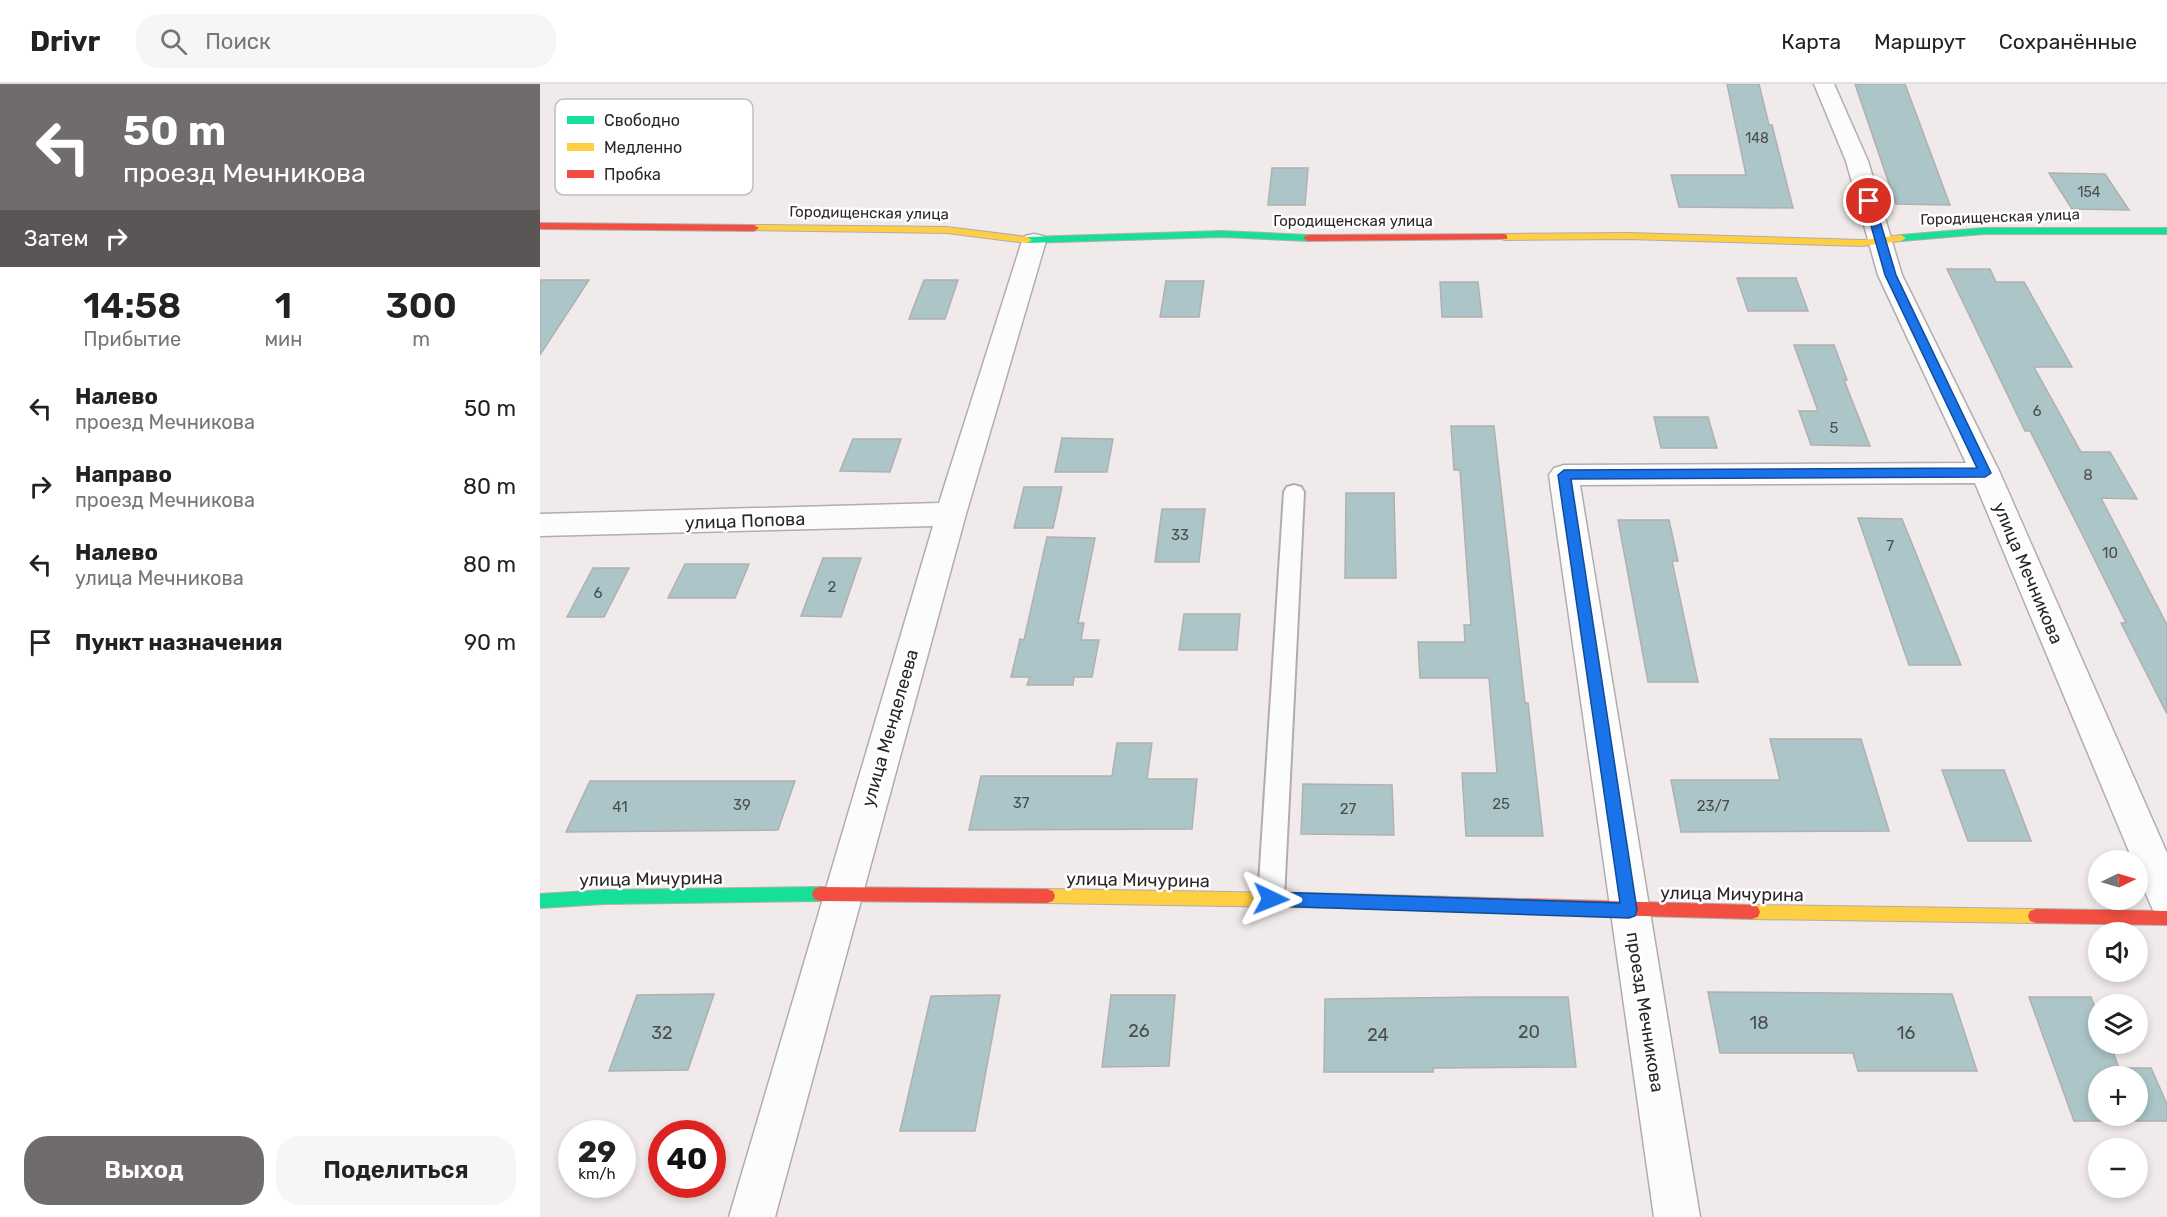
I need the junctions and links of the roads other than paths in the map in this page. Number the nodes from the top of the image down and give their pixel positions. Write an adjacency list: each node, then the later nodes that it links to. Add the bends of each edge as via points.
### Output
1 (1824, 84): 5 (street, улица Мечникова, via 1857,161)
2 (540, 226): 4 (street, Городищенская улица, via 947,230)
3 (2167, 231): 5 (street, Городищенская улица, via 1984,231)
4 (1034, 241): 5 (street, Городищенская улица, via 1222,234 1318,239 1629,236); 8 (street, улица Менделеева)
5 (1881, 241): 6 (street, улица Мечникова, via 1890,275)
6 (1985, 473): 11 (street, улица Мечникова); 14 (street, проезд Мечникова, via 1564,475)
7 (1294, 492): 12 (lane)
8 (951, 514): 9 (street, улица Попова); 10 (street, улица Менделеева)
9 (540, 525)
10 (843, 894): 12 (street, улица Мичурина); 13 (street, улица Мичурина); 16 (street, улица Менделеева)
11 (2167, 897)
12 (1271, 899): 14 (street, улица Мичурина)
13 (540, 901)
14 (1629, 910): 15 (street, улица Мичурина); 17 (street, проезд Мечникова)
15 (2167, 918)
16 (752, 1217)
17 (1677, 1217)

